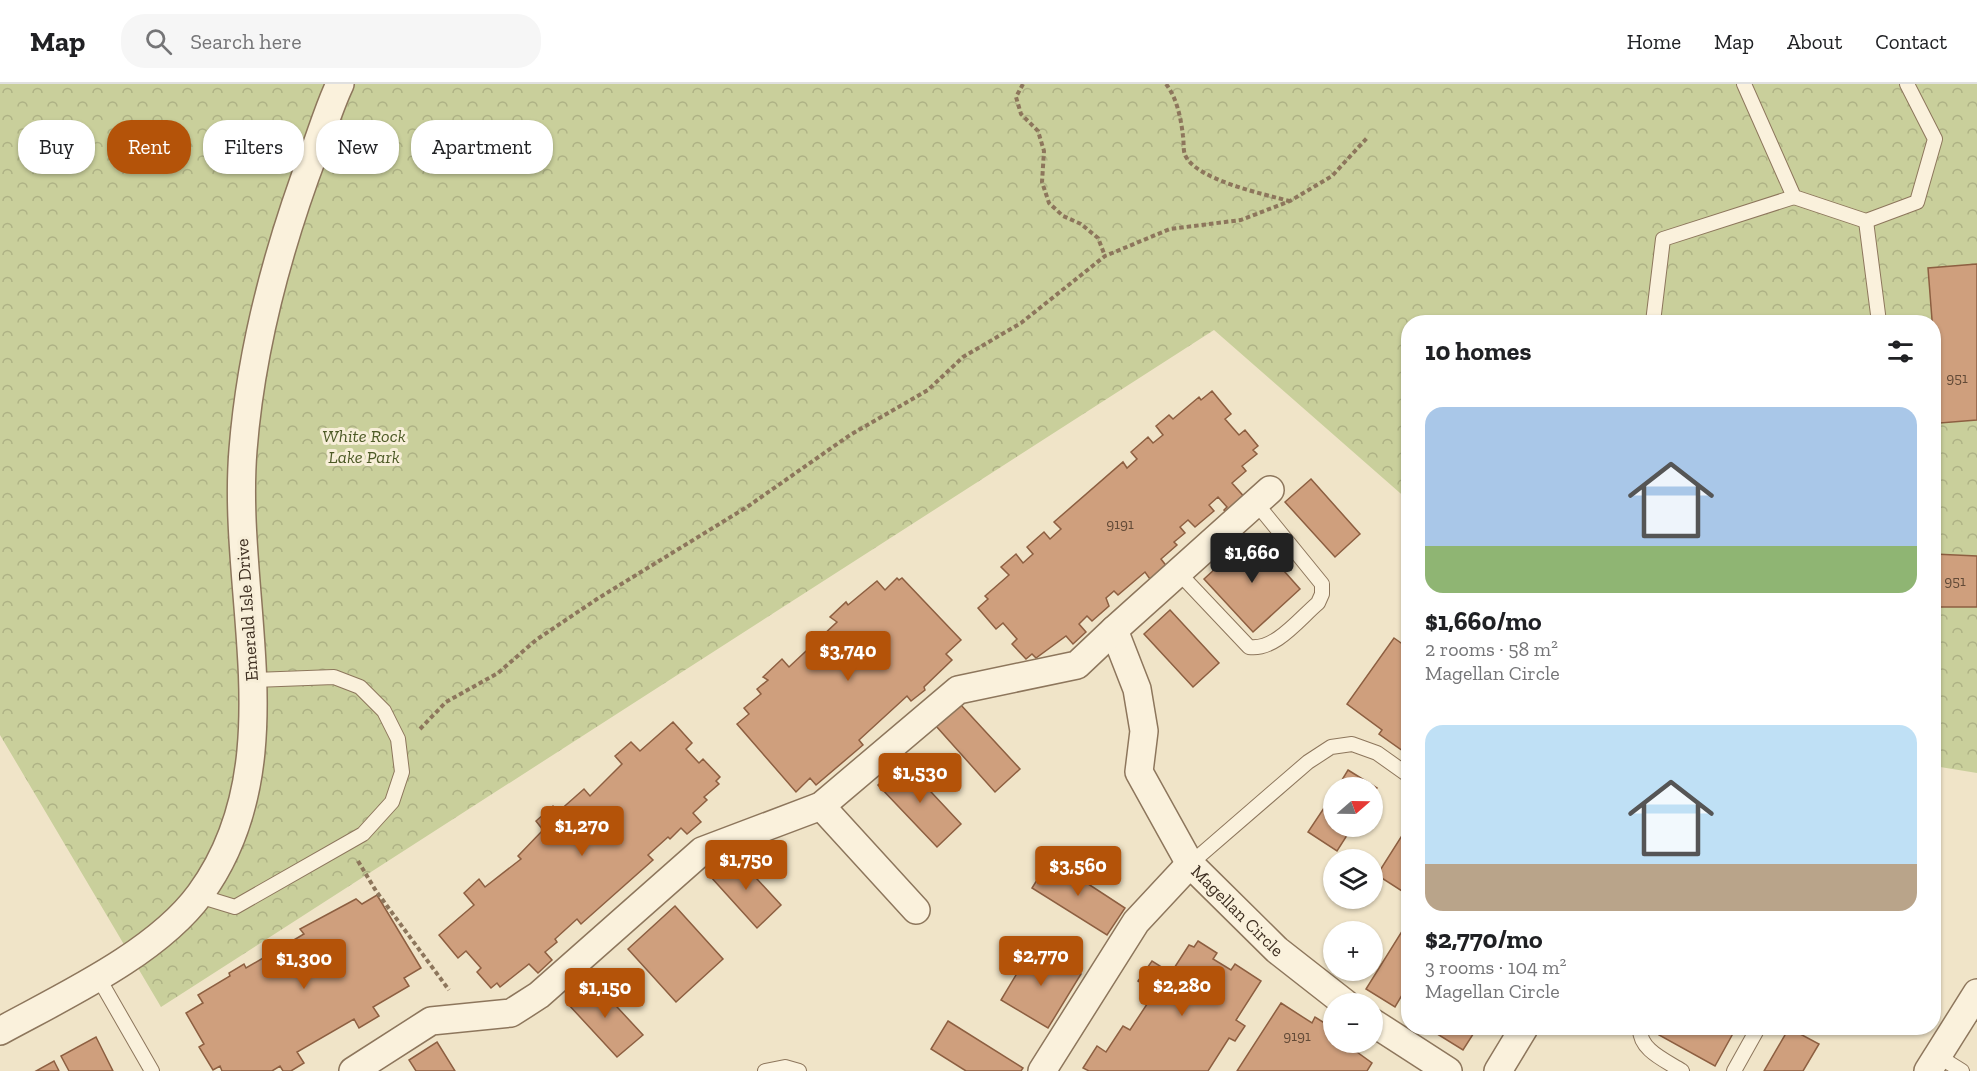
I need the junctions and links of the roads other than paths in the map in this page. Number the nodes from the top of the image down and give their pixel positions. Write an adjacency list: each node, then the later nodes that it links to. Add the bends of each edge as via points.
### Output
1 (340, 84): 11 (street, Emerald Isle Drive, via 295,202 266,312 249,398 240,501)
2 (1744, 84): 4 (lane)
3 (1907, 84): 5 (lane, via 1935,139 1917,202)
4 (1794, 197): 5 (lane); 6 (lane, via 1663,239)
5 (1866, 221): 7 (lane)
6 (1654, 315)
7 (1878, 315)
8 (1263, 496): 9 (street); 9 (lane, via 1322,584 1318,603 1271,643 1261,649 1249,647)
9 (1178, 573): 10 (street)
10 (1114, 630): 13 (street, via 1077,665 958,690); 14 (street, via 1137,689 1144,731 1138,772)
11 (254, 680): 15 (street, Emerald Isle Drive, via 253,748 242,810 221,862); 15 (lane, via 334,677 360,687 384,711 398,739 402,772 392,802 363,834 235,907)
12 (1401, 770): 14 (lane, via 1377,753 1352,744 1331,747 1308,762)
13 (821, 806): 16 (street); 27 (street, via 702,851 539,995 511,1013 431,1021)
14 (1190, 864): 18 (street, Magellan Circle, via 1277,950); 30 (street, Magellan Circle, via 1137,922)
15 (199, 896): 17 (street, Emerald Isle Drive, via 174,924)
16 (916, 910)
17 (98, 977): 21 (street, Emerald Isle Drive); 26 (lane)
18 (1332, 993)
19 (1977, 993): 25 (street)
20 (1383, 1029): 31 (street)
21 (0, 1031)
22 (1520, 1035): 32 (street)
23 (1640, 1035): 33 (lane, via 1646,1047)
24 (1754, 1035): 34 (lane)
25 (1933, 1063): 35 (lane)
26 (152, 1071)
27 (353, 1071)
28 (765, 1071): 29 (lane, via 784,1066)
29 (799, 1071)
30 (1042, 1071)
31 (1448, 1071)
32 (1498, 1071)
33 (1682, 1071)
34 (1734, 1071)
35 (1962, 1071)

